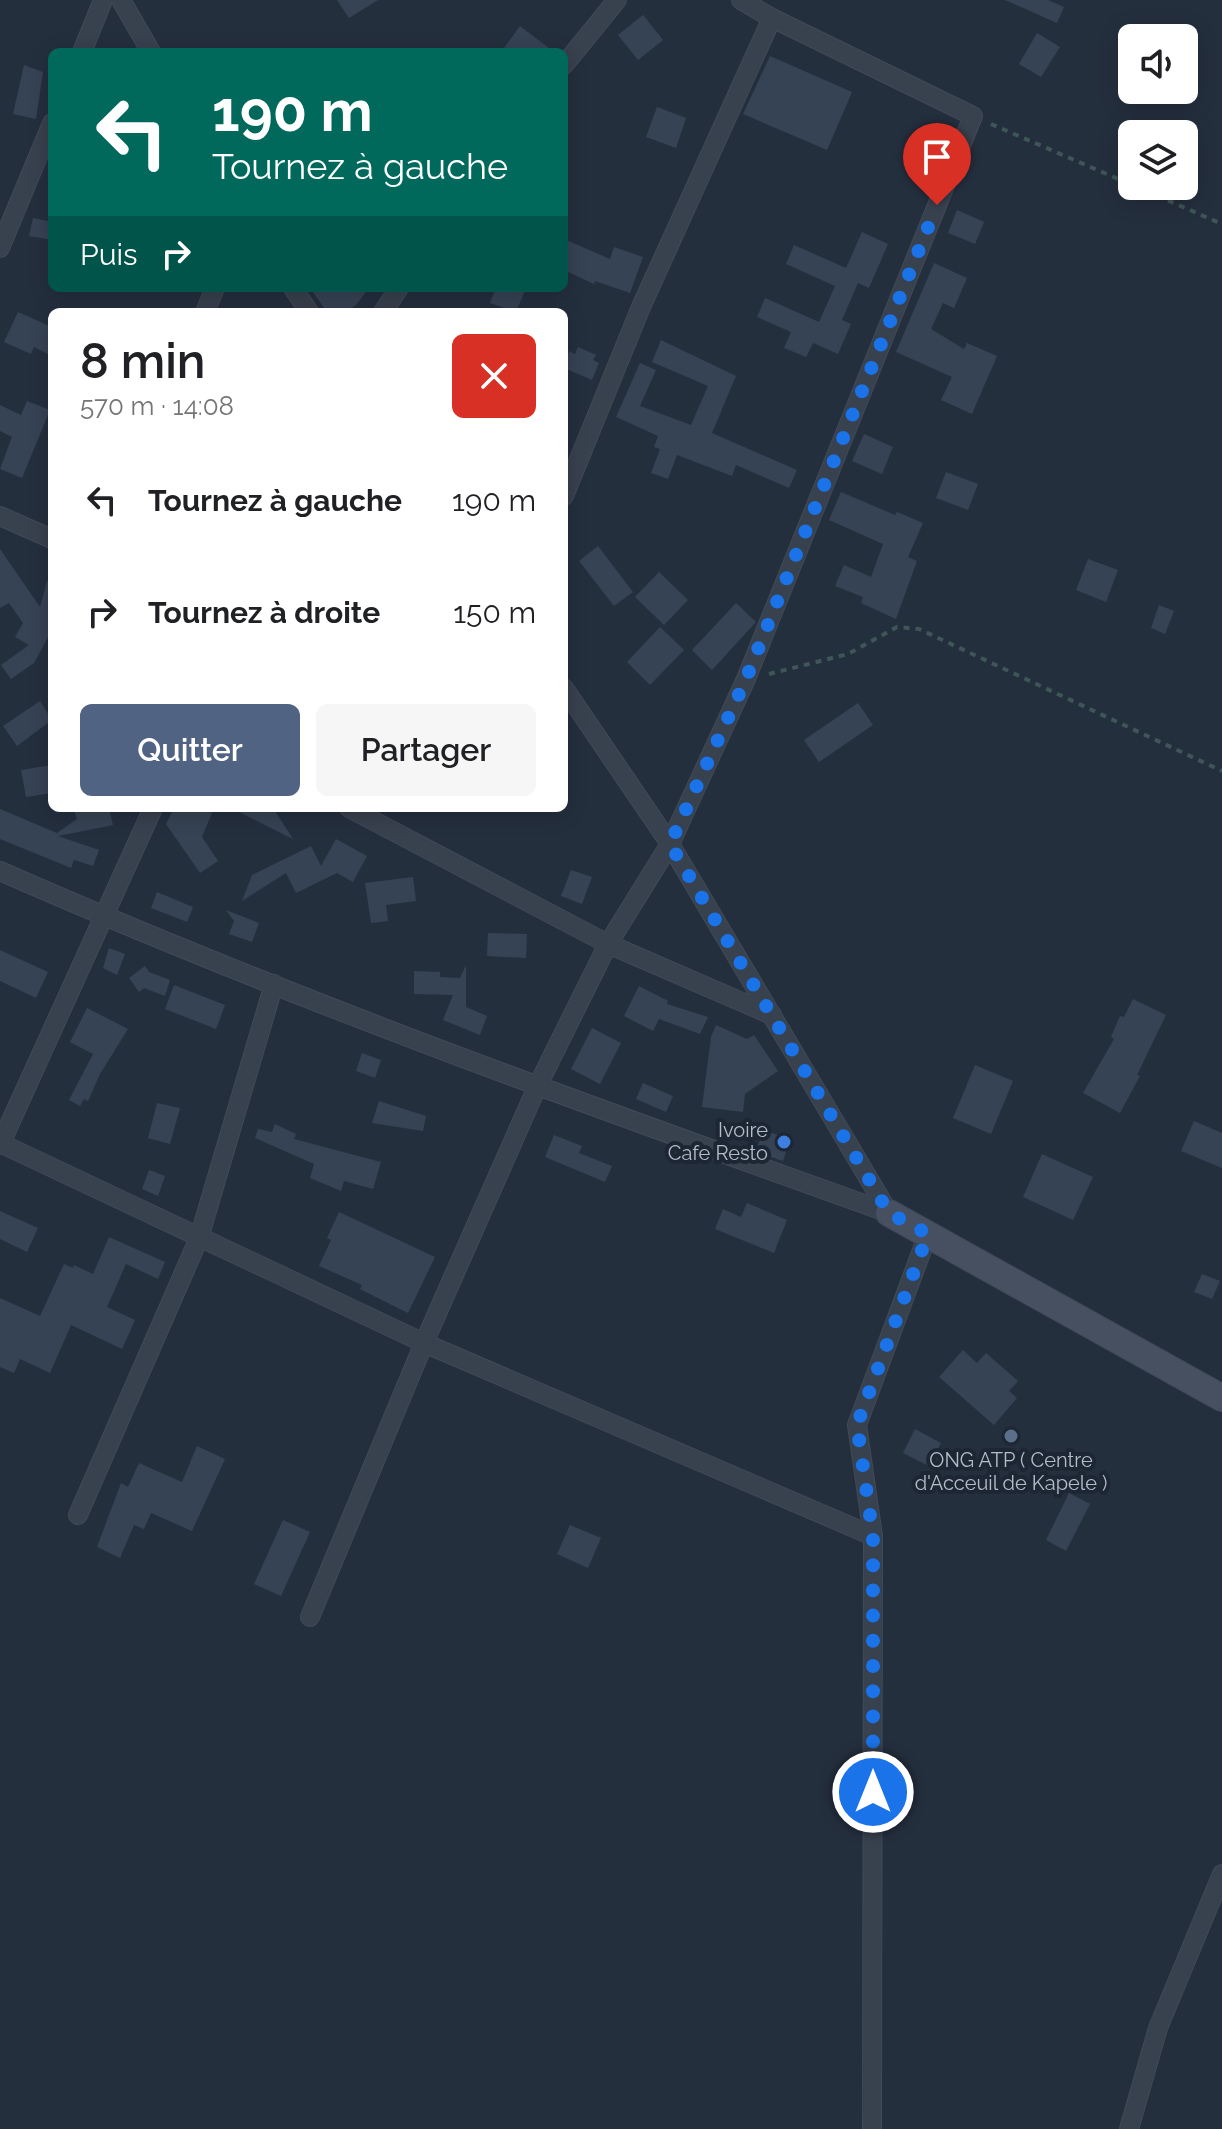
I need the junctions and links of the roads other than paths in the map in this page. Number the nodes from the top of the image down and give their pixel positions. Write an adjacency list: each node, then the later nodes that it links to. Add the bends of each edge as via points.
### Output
1 (103, 0): 6 (street)
2 (121, 0): 7 (street)
3 (617, 0): 8 (street)
4 (741, 0): 5 (street)
5 (772, 18): 11 (street, via 641,307); 17 (street, via 973,116 746,679)
6 (84, 48)
7 (149, 48)
8 (568, 60)
9 (48, 133): 10 (street)
10 (0, 248)
11 (568, 486)
12 (0, 516): 13 (street)
13 (48, 537)
14 (568, 694): 17 (street)
15 (151, 812): 19 (street)
16 (357, 812): 20 (street)
17 (670, 844): 20 (street); 22 (street)
18 (0, 871): 19 (street)
19 (102, 916): 21 (street); 24 (street)
20 (608, 944): 22 (street); 23 (street)
21 (274, 984): 23 (street); 27 (street)
22 (772, 1015): 25 (street)
23 (537, 1087): 25 (street); 28 (street)
24 (0, 1144): 27 (street)
25 (889, 1213): 26 (street)
26 (928, 1234): 29 (street); 31 (street, via 857,1425)
27 (199, 1238): 28 (street); 30 (street)
28 (424, 1343): 31 (street); 32 (street)
29 (1222, 1398)
30 (78, 1515)
31 (873, 1536): 34 (street)
32 (310, 1617)
33 (1222, 1874): 35 (street, via 1158,2028)
34 (872, 2129)
35 (1129, 2129)

